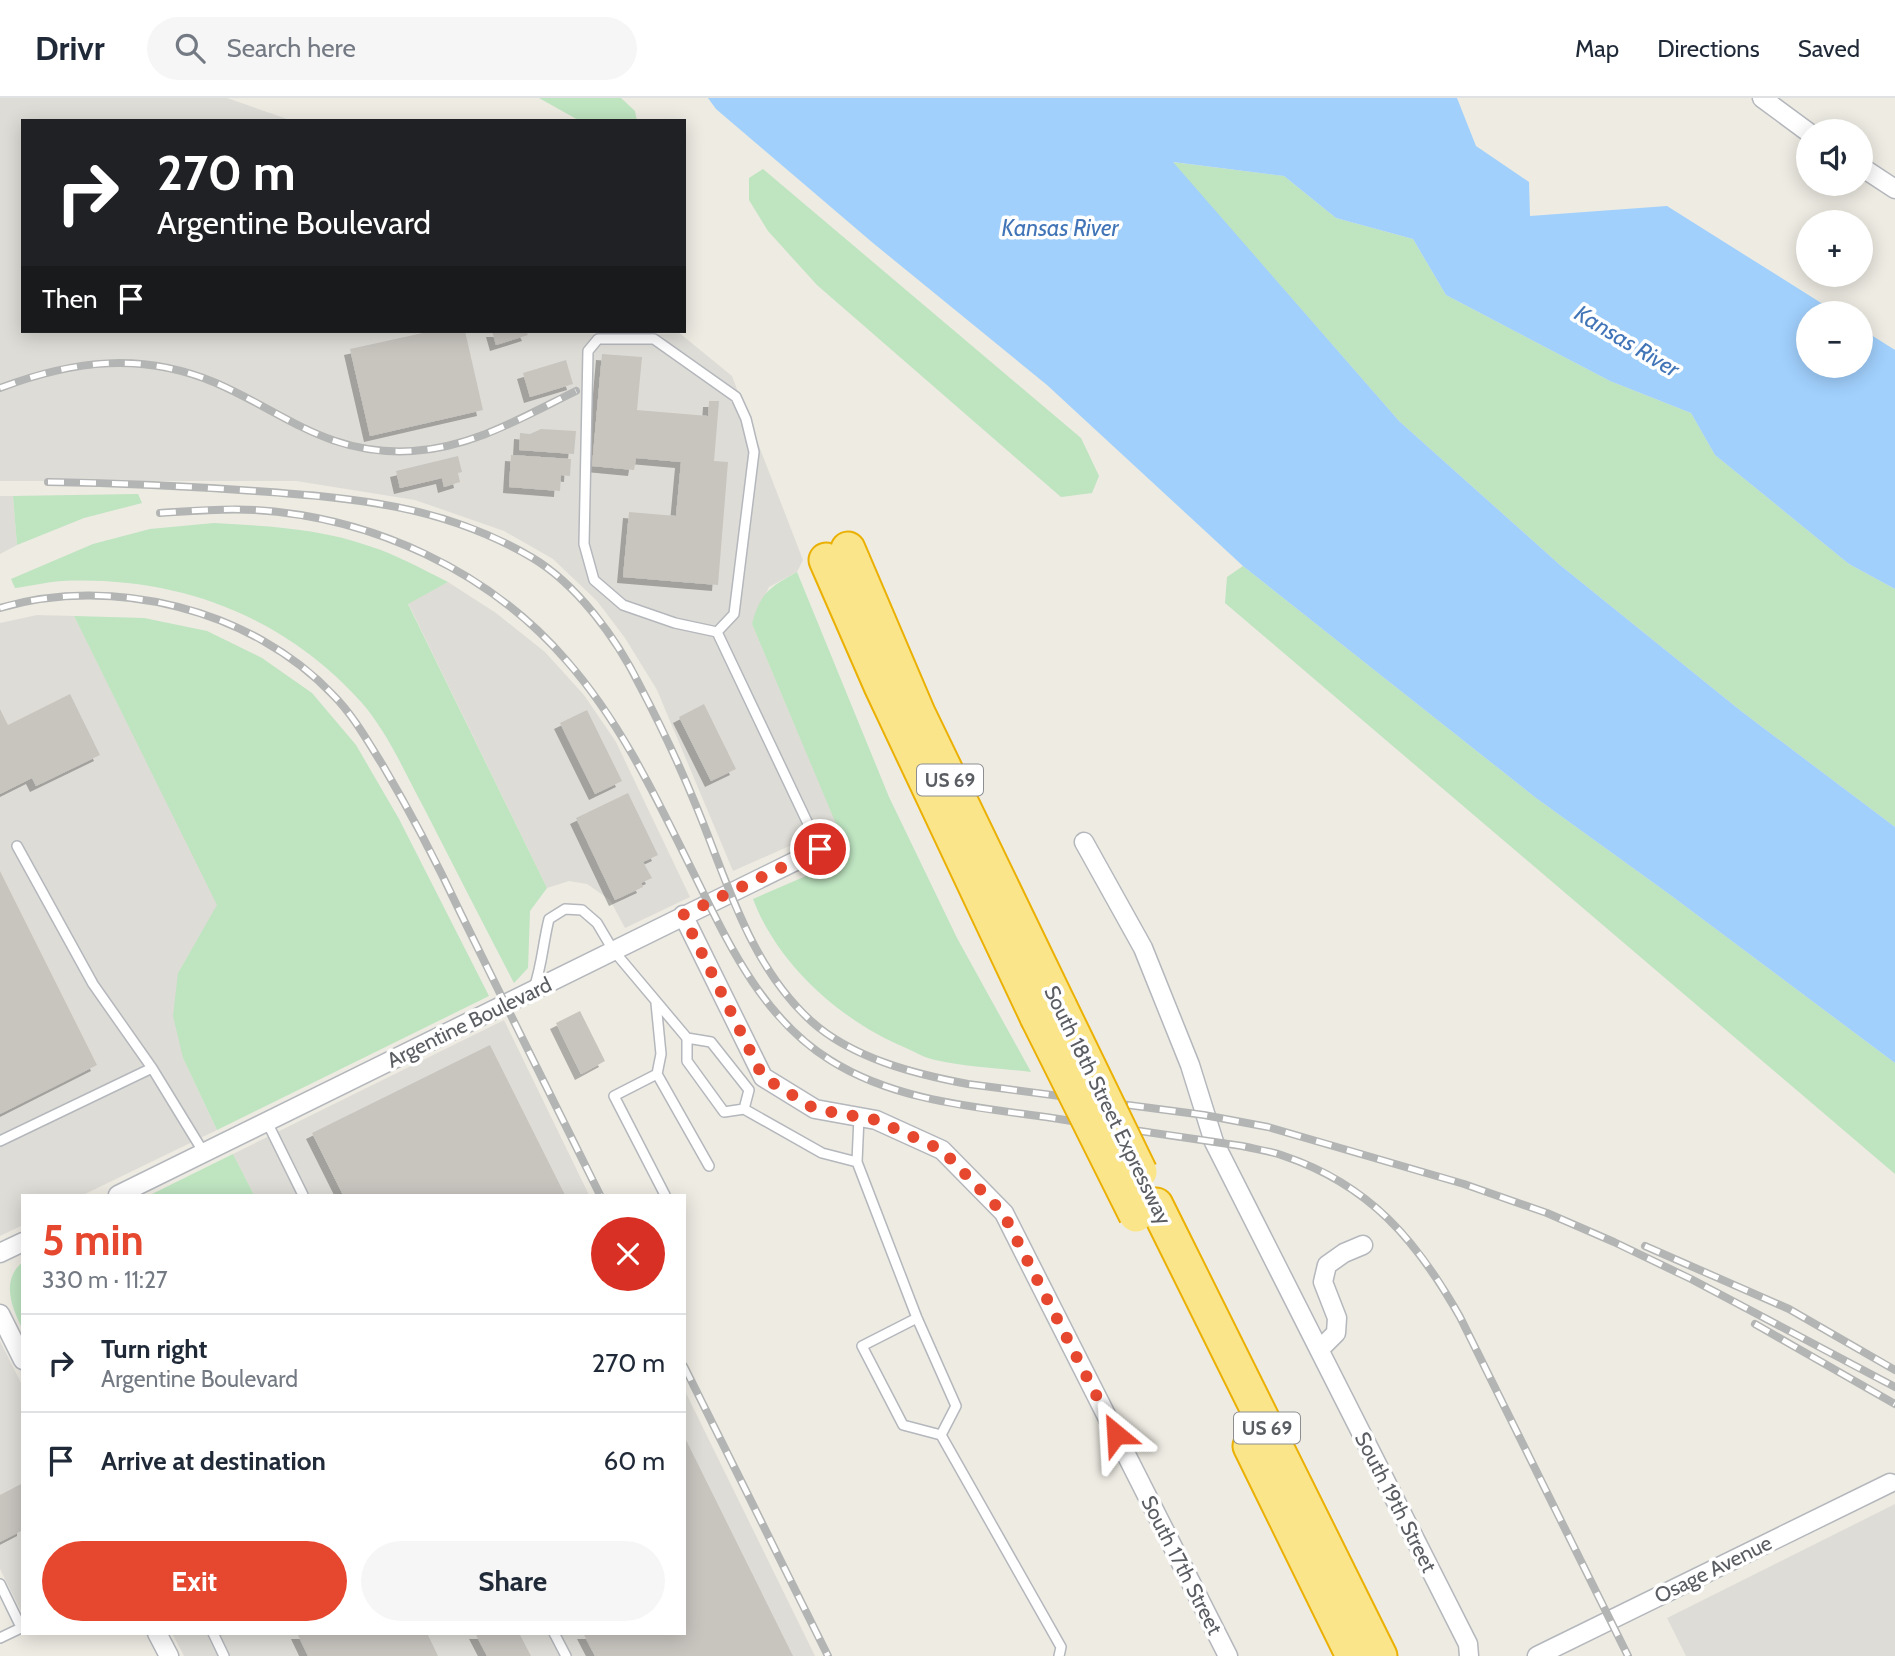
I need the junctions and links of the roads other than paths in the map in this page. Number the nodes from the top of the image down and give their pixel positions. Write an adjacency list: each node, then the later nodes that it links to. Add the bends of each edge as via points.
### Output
1 (1762, 98): 2 (street)
2 (1796, 123)
3 (1873, 175): 4 (street)
4 (1895, 189)
5 (837, 554): 43 (highway, South 18th Street Expressway / US 69, bridge, via 881,686)
6 (716, 632): 6 (lane, via 623,605 594,580 584,544 587,351 598,339 654,339 736,397 746,419 754,452 734,614); 9 (lane)
7 (1084, 842): 32 (street, South 19th Street, via 1143,948 1190,1065 1214,1142)
8 (18, 846): 15 (lane, via 93,984)
9 (820, 849): 10 (street, Argentine Boulevard)
10 (683, 915): 11 (street, Argentine Boulevard); 18 (street, South 17th Street, via 763,1077 815,1109)
11 (613, 950): 12 (street, Argentine Boulevard); 12 (lane, via 597,923 582,910 565,909 549,919 542,966); 13 (lane)
12 (533, 990): 19 (street, Argentine Boulevard)
13 (656, 1001): 14 (lane); 16 (lane, via 661,1054)
14 (687, 1038): 17 (lane, via 710,1042 749,1090); 17 (lane, via 687,1061 724,1112)
15 (152, 1068): 20 (lane); 21 (lane)
16 (657, 1074): 23 (lane); 26 (lane, via 614,1096)
17 (744, 1109): 22 (lane, via 822,1153)
18 (859, 1117): 22 (lane); 48 (street, South 17th Street, via 942,1150 1003,1213)
19 (267, 1122): 21 (street, Argentine Boulevard); 25 (lane)
20 (0, 1141)
21 (204, 1153): 24 (street, Argentine Boulevard)
22 (857, 1162): 31 (lane)
23 (709, 1166)
24 (120, 1194)
25 (303, 1194)
26 (664, 1194)
27 (21, 1243): 29 (street)
28 (1363, 1245): 32 (street, via 1327,1265 1323,1282 1337,1318 1336,1334)
29 (0, 1254)
30 (0, 1314): 33 (street)
31 (917, 1318): 34 (lane, via 956,1406); 34 (lane, via 862,1346 903,1424)
32 (1319, 1350): 49 (street, South 19th Street, via 1468,1644)
33 (21, 1356)
34 (941, 1435): 47 (lane, via 1060,1647)
35 (1890, 1483): 50 (street, Osage Avenue)
36 (0, 1584): 37 (lane)
37 (21, 1625)
38 (21, 1628): 42 (lane)
39 (159, 1635): 44 (street)
40 (214, 1635): 45 (lane)
41 (555, 1635): 46 (lane)
42 (0, 1638)
43 (1370, 1654)
44 (169, 1656)
45 (224, 1656)
46 (566, 1656)
47 (1059, 1656)
48 (1228, 1656)
49 (1469, 1656)
50 (1536, 1656)

